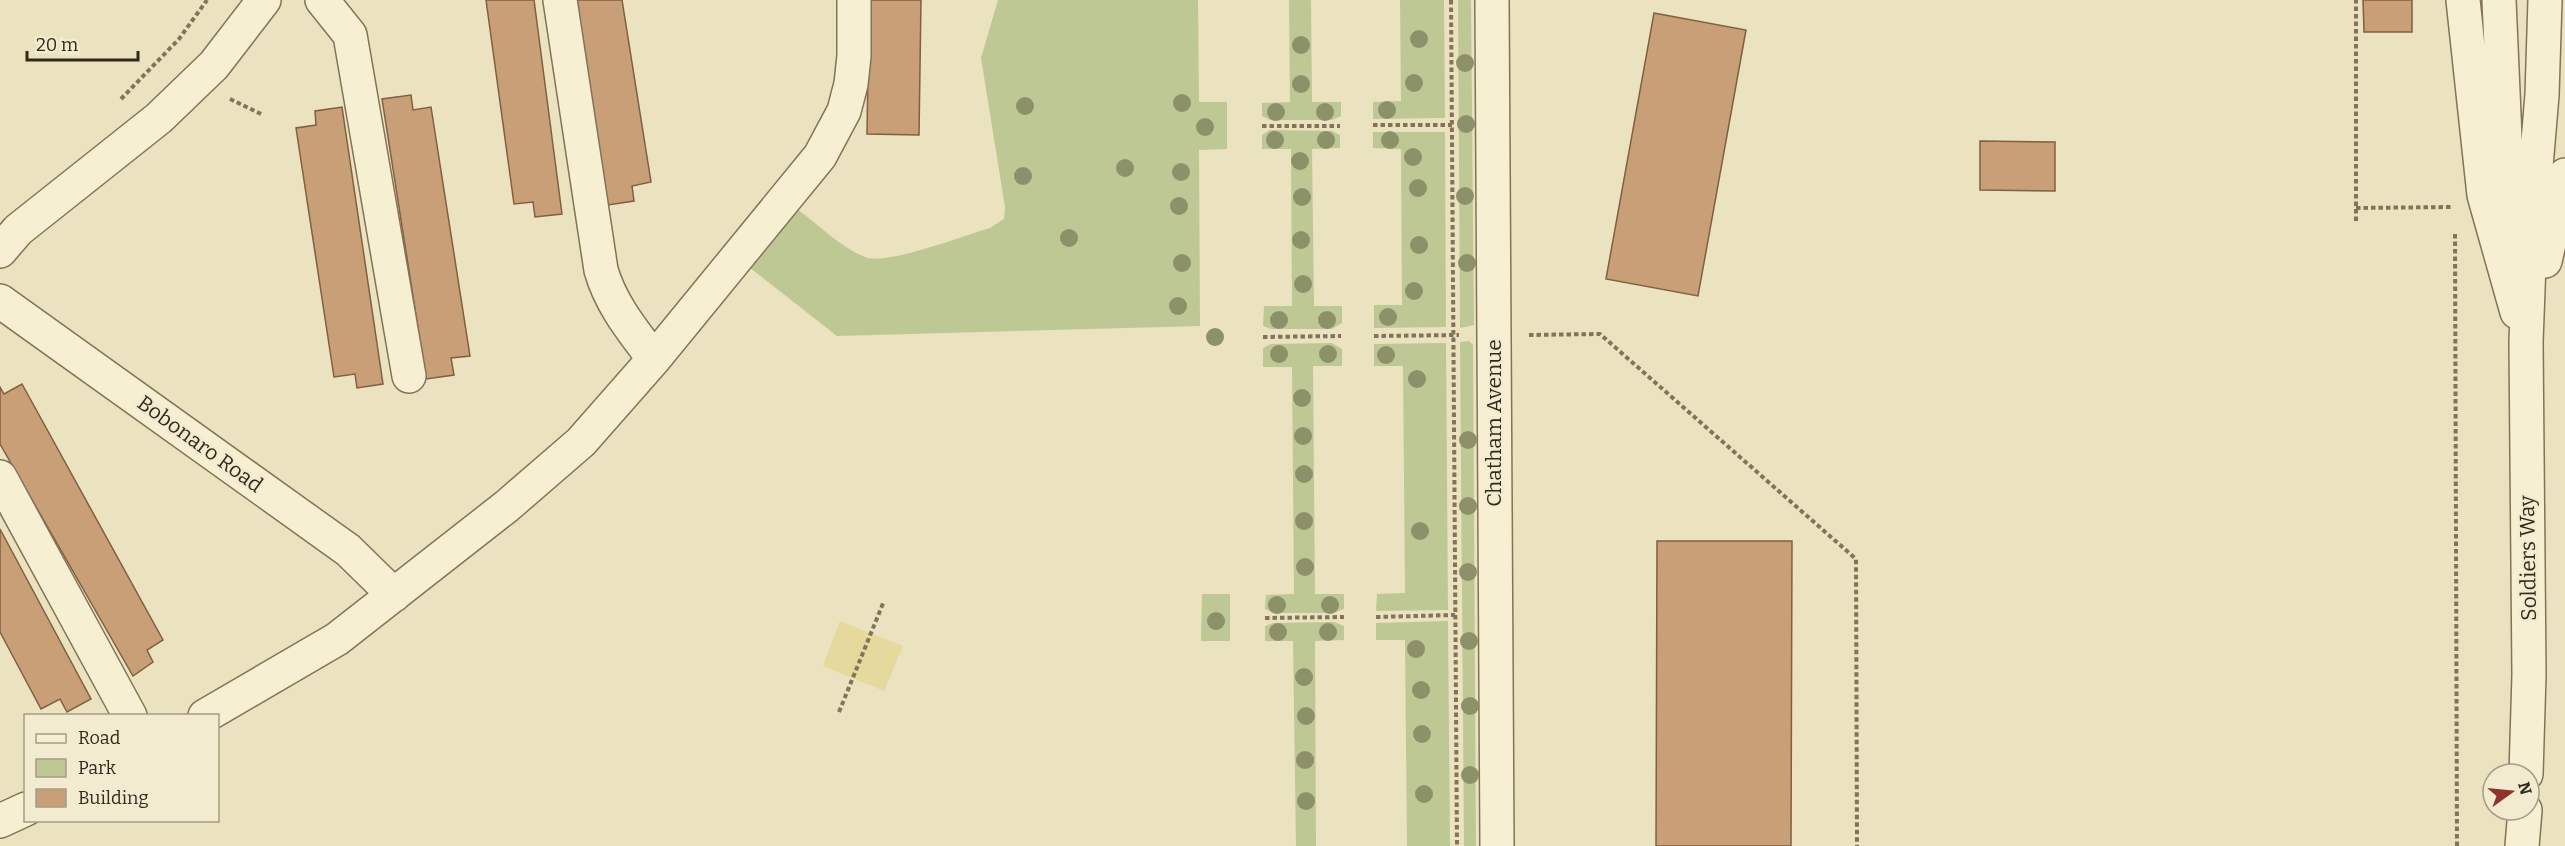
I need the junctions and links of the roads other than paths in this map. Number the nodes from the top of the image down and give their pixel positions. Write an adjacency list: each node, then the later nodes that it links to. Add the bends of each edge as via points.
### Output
1 (264, 0): 10 (street, via 214,65 159,118 18,230)
2 (322, 0): 14 (street, via 350,35)
3 (560, 0): 13 (street, via 601,270 606,289 623,319)
4 (854, 0): 13 (street, via 851,84 844,111 820,156)
5 (1492, 0): 23 (street, Chatham Avenue)
6 (2463, 0): 12 (street, Soldiers Way, via 2484,195)
7 (2499, 0): 12 (street, Soldiers Way, via 2507,184)
8 (2545, 0): 12 (street, Soldiers Way)
9 (2565, 175): 12 (street, Soldiers Way)
10 (0, 251)
11 (0, 301): 16 (street, Bobonaro Road, via 348,550)
12 (2526, 342): 19 (street, Soldiers Way)
13 (654, 359): 16 (street, via 581,442)
14 (409, 376)
15 (0, 477): 17 (street)
16 (394, 595): 18 (street, via 337,639)
17 (129, 714)
18 (208, 714)
19 (2526, 762)
20 (24, 810): 21 (street)
21 (0, 821)
22 (2524, 822): 24 (street)
23 (1497, 846)
24 (2522, 846)

